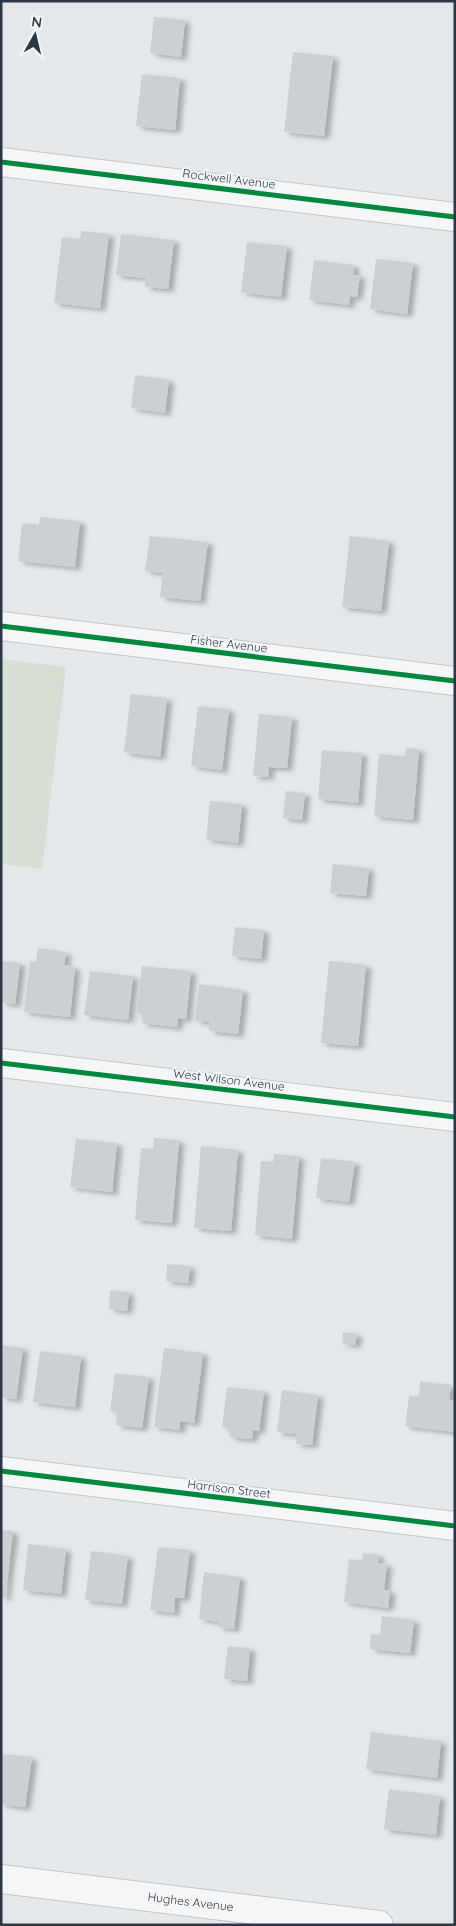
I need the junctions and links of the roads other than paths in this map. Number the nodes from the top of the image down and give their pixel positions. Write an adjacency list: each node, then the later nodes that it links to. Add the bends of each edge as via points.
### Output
1 (1, 162): 2 (street, Rockwell Avenue)
2 (455, 217)
3 (1, 626): 4 (street, Fisher Avenue)
4 (455, 681)
5 (1, 1062): 6 (street, West Wilson Avenue)
6 (455, 1117)
7 (1, 1471): 8 (street, Harrison Street)
8 (455, 1526)
9 (1, 1879): 10 (street, Hughes Avenue)
10 (379, 1925)

